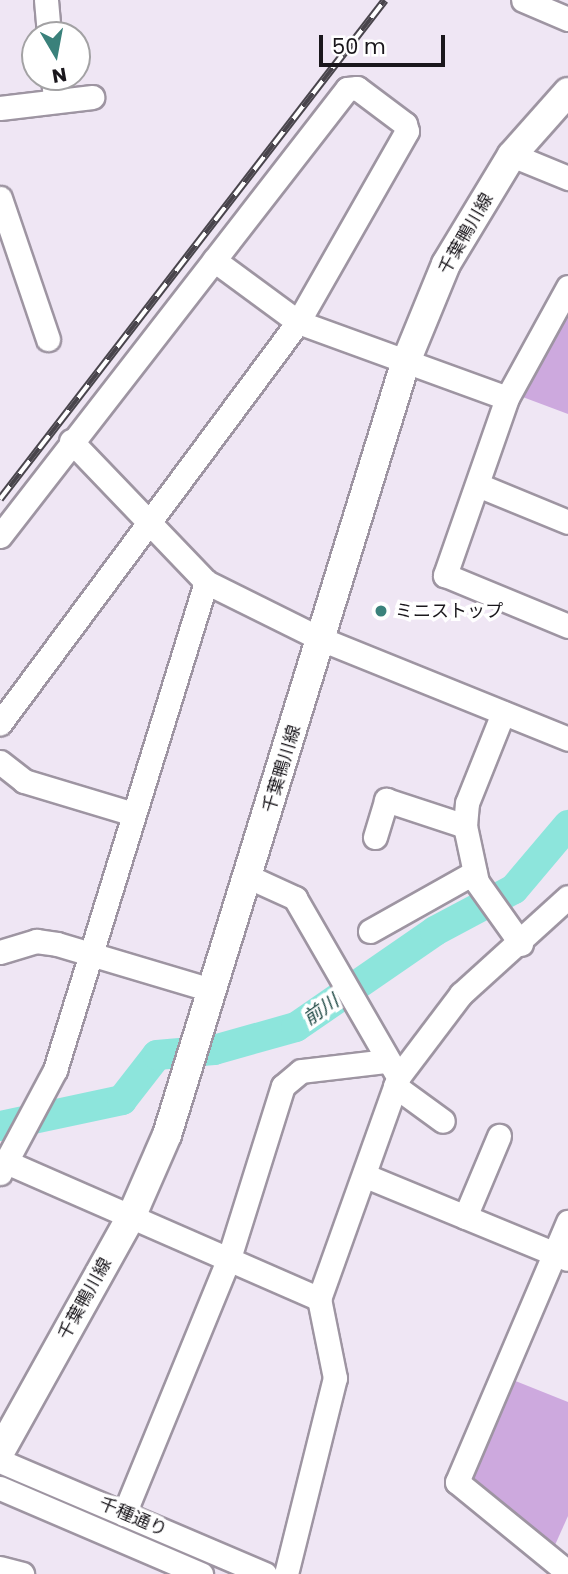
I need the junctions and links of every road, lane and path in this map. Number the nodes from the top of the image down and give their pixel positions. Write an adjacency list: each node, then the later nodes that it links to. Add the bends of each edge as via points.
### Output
1 (46, 0): 4 (street)
2 (523, 0): 3 (street)
3 (566, 13)
4 (48, 21)
5 (54, 91): 8 (street)
6 (568, 92): 10 (main road, 千葉鴨川線)
7 (92, 97): 8 (street)
8 (55, 101): 9 (street)
9 (0, 108)
10 (512, 155): 11 (street); 17 (main road, 千葉鴨川線, via 446,264)
11 (568, 178)
12 (0, 198): 16 (street)
13 (214, 260): 15 (street); 15 (street, via 347,89 367,95 407,131); 19 (street)
14 (567, 291): 18 (street)
15 (298, 322): 17 (street); 22 (street)
16 (48, 339)
17 (405, 364): 18 (street); 26 (main road, 千葉鴨川線)
18 (507, 398): 20 (street)
19 (71, 441): 22 (street); 23 (street)
20 (478, 485): 21 (street); 25 (street, via 445,575)
21 (568, 522)
22 (151, 528): 24 (street); 28 (street)
23 (0, 536)
24 (206, 582): 26 (street); 31 (street)
25 (568, 626)
26 (321, 639): 27 (street); 35 (main road, 千葉鴨川線)
27 (503, 713): 29 (street); 32 (street, via 467,803)
28 (0, 723)
29 (568, 739)
30 (0, 762): 31 (street, via 24,781)
31 (131, 813): 40 (street)
32 (465, 826): 33 (street, via 386,800); 34 (street)
33 (375, 837)
34 (475, 872): 37 (street); 38 (street)
35 (249, 877): 41 (main road, 千葉鴨川線); 42 (street, via 295,898)
36 (568, 897): 38 (street)
37 (370, 931)
38 (521, 944): 42 (street, via 461,994)
39 (0, 952): 40 (street, via 36,942)
40 (92, 954): 41 (street); 45 (street, via 55,1070)
41 (211, 990): 47 (main road, 千葉鴨川線, via 167,1135)
42 (394, 1074): 43 (street); 46 (street); 51 (street, via 301,1071 283,1086)
43 (443, 1121)
44 (499, 1136): 48 (street)
45 (3, 1168): 47 (street)
46 (366, 1176): 48 (street); 52 (street)
47 (132, 1215): 51 (street); 53 (main road, 千葉鴨川線)
48 (464, 1217): 50 (street)
49 (568, 1222): 50 (street)
50 (561, 1257): 57 (street, via 457,1482)
51 (229, 1258): 52 (street); 56 (street)
52 (319, 1299): 62 (street, via 335,1378)
53 (0, 1452)
54 (0, 1461): 56 (street, 千種通り)
55 (0, 1489): 60 (street, 千種通り)
56 (124, 1514): 61 (street, 千種通り)
57 (562, 1563)
58 (0, 1568): 59 (street)
59 (22, 1574)
60 (201, 1574)
61 (265, 1574)
62 (286, 1574)

